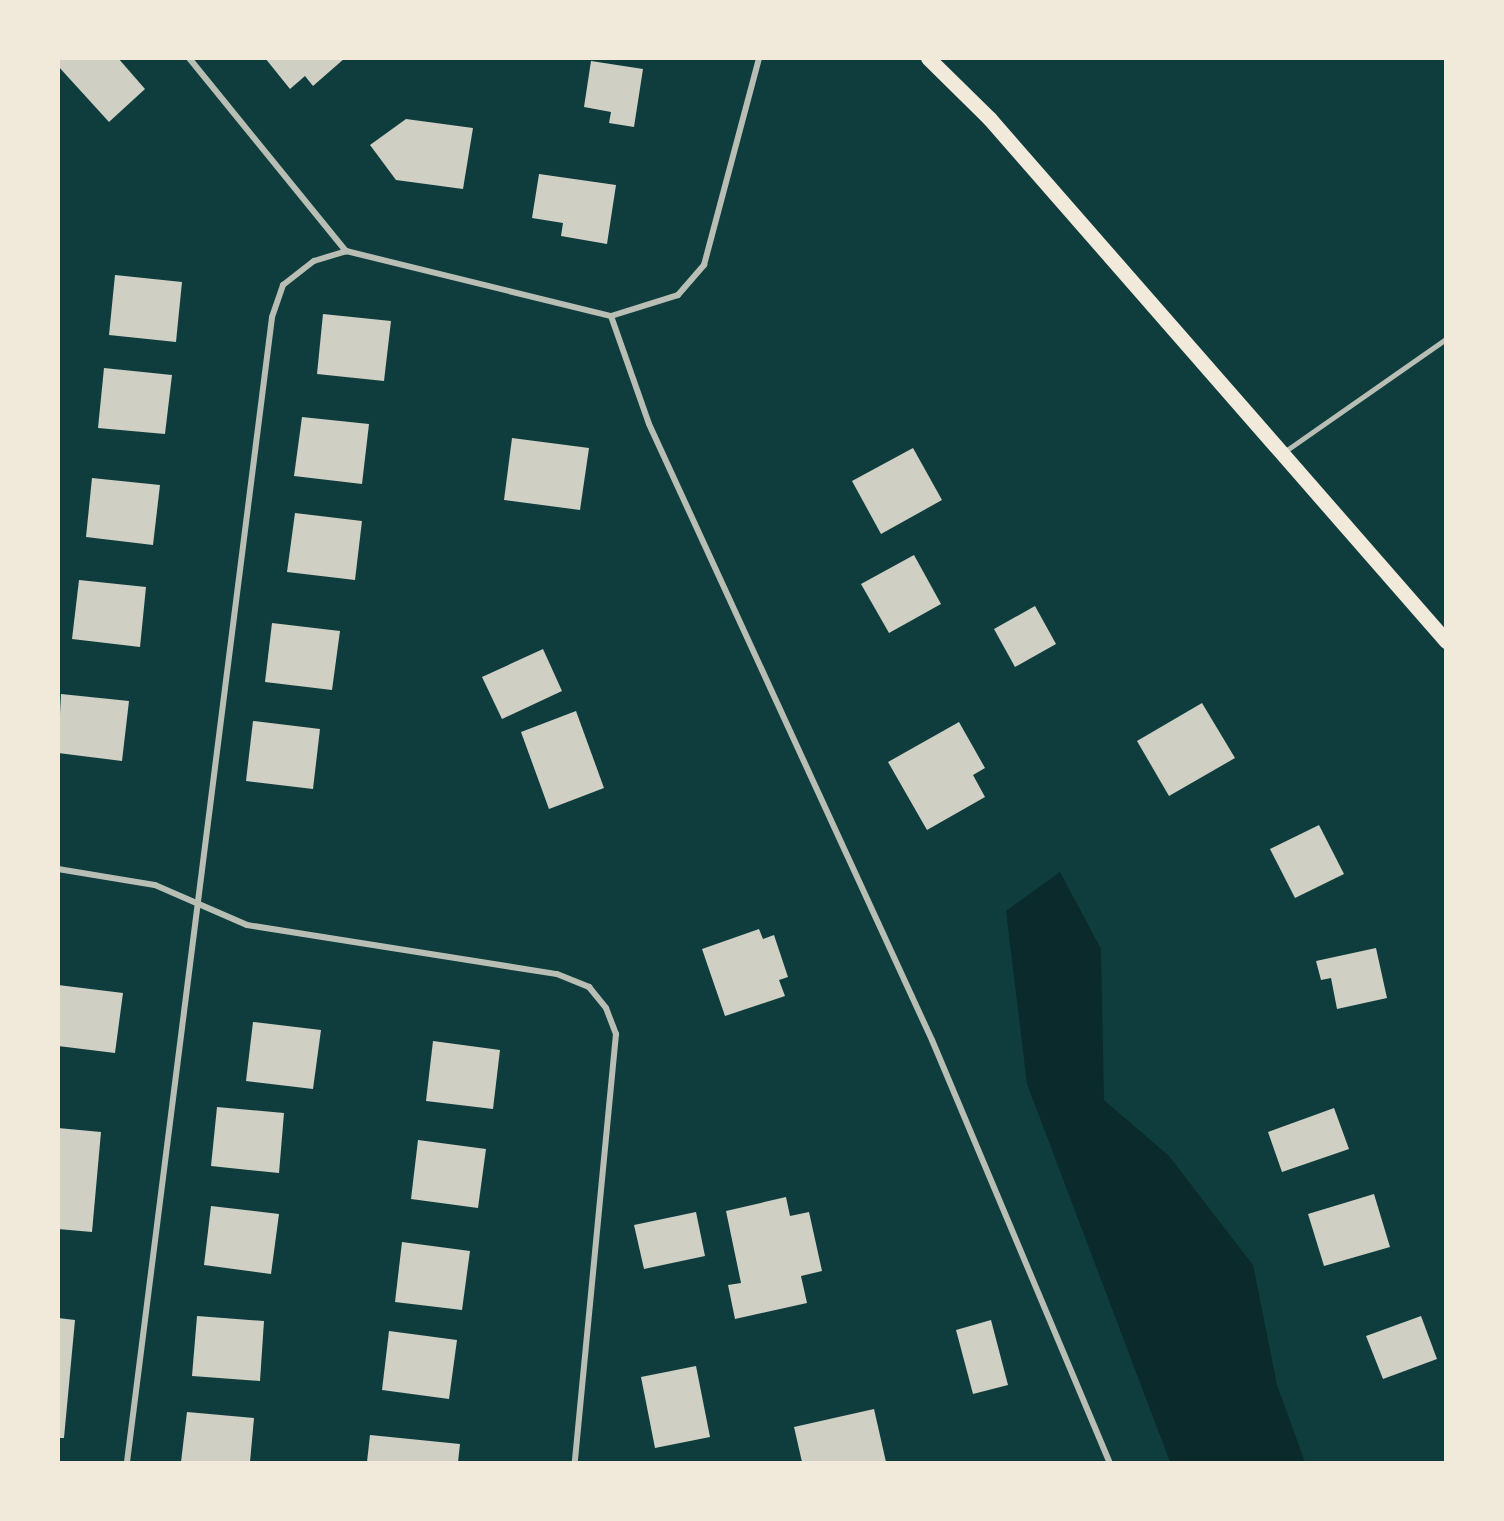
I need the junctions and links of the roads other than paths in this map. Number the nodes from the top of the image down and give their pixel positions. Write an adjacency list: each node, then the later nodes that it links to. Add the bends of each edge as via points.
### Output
1 (189, 58): 4 (street)
2 (759, 58): 5 (street, via 704,265 678,296)
3 (928, 58): 7 (main road, via 989,118)
4 (346, 251): 5 (street); 10 (street, via 314,261 283,285 272,317)
5 (611, 316): 13 (street, via 654,435 932,1040)
6 (1446, 339): 7 (lane)
7 (1282, 453): 8 (main road)
8 (1446, 641)
9 (58, 869): 10 (street, via 155,885)
10 (199, 901): 11 (street); 12 (street, via 247,925 557,974 589,987 606,1008 616,1034)
11 (127, 1462)
12 (575, 1462)
13 (1109, 1462)

